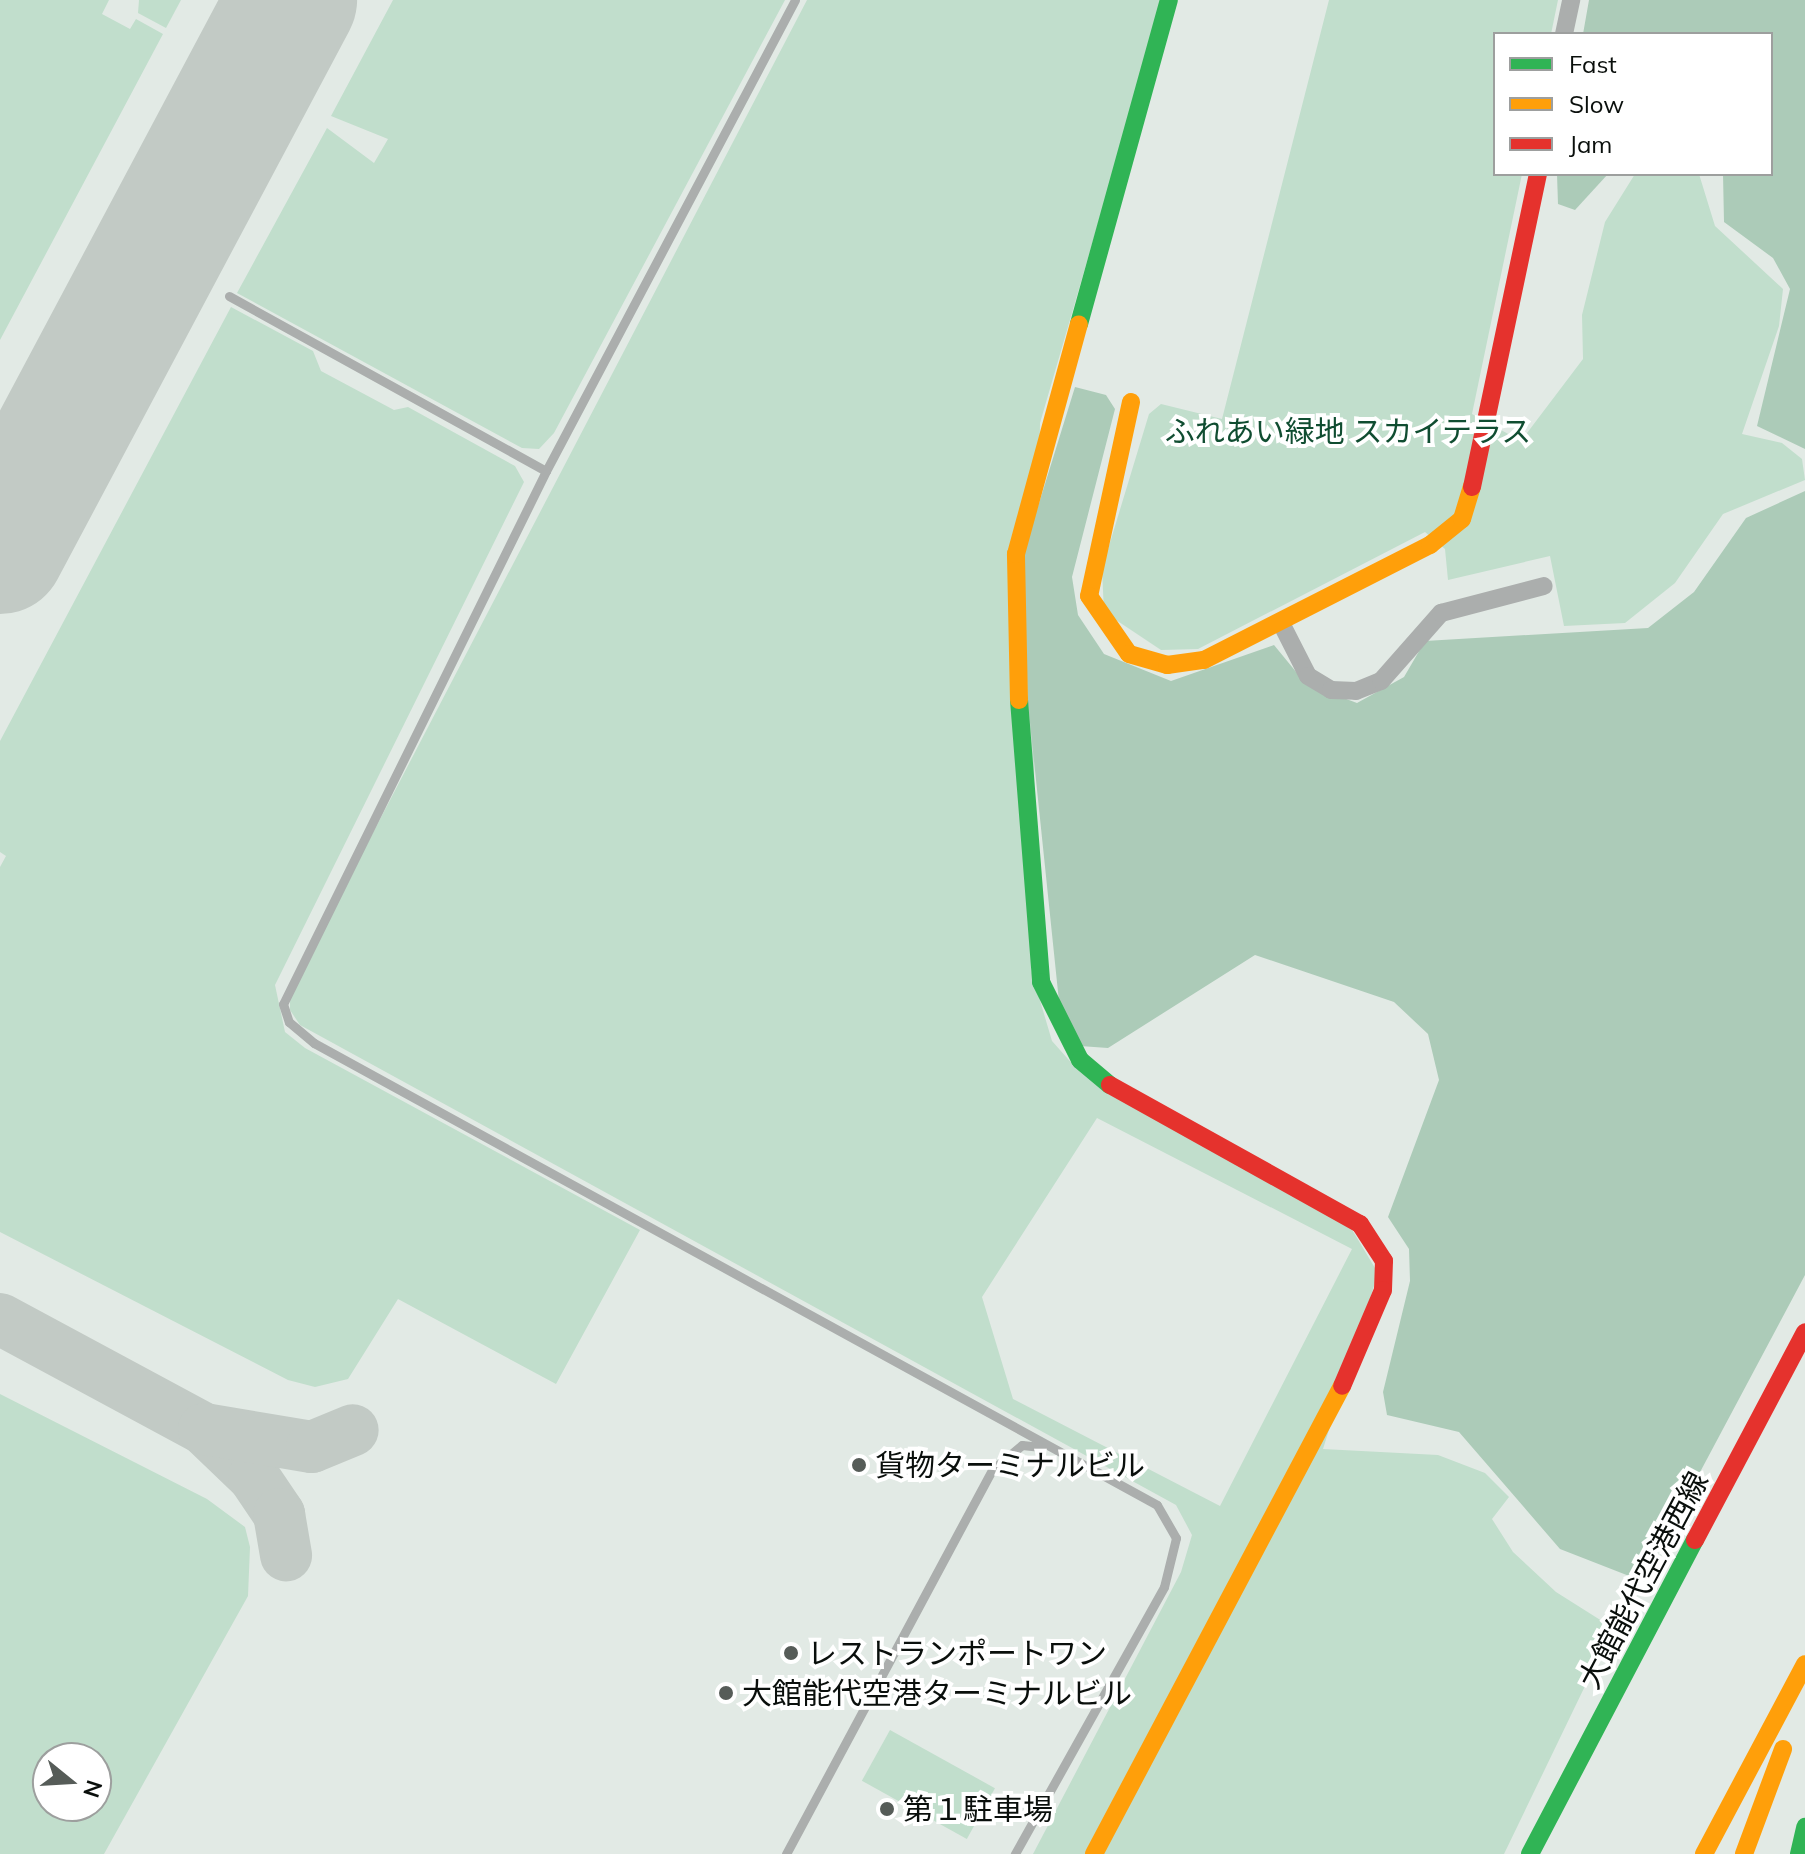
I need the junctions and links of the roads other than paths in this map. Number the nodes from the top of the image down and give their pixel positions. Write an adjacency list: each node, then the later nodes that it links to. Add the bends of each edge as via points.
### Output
1 (795, 0): 8 (lane)
2 (1169, 0): 19 (main road, via 1016,554 1015,644 1041,982 1065,1039 1114,1088 1360,1224 1384,1261 1383,1290 1358,1357)
3 (1571, 0): 4 (street)
4 (1564, 32)
5 (1538, 176): 10 (main road, via 1462,519 1430,545)
6 (229, 296): 8 (lane)
7 (1131, 402): 10 (main road, via 1089,579 1107,632 1129,654 1167,665 1204,660)
8 (546, 471): 12 (lane, via 289,982 283,1004 289,1022 314,1043)
9 (1544, 586): 10 (street, via 1441,613 1381,681 1356,691 1331,690 1308,676)
10 (1281, 623)
11 (1805, 1332): 20 (main road, 大館能代空港西線)
12 (1048, 1448): 17 (lane, via 1022,1445 992,1470); 18 (lane, via 1157,1505 1176,1538 1164,1587)
13 (1805, 1664): 21 (main road)
14 (1805, 1693): 22 (main road)
15 (1805, 1753): 23 (main road)
16 (1805, 1827): 24 (main road)
17 (786, 1854)
18 (1015, 1854)
19 (1094, 1854)
20 (1530, 1854)
21 (1704, 1854)
22 (1744, 1854)
23 (1767, 1854)
24 (1799, 1854)

